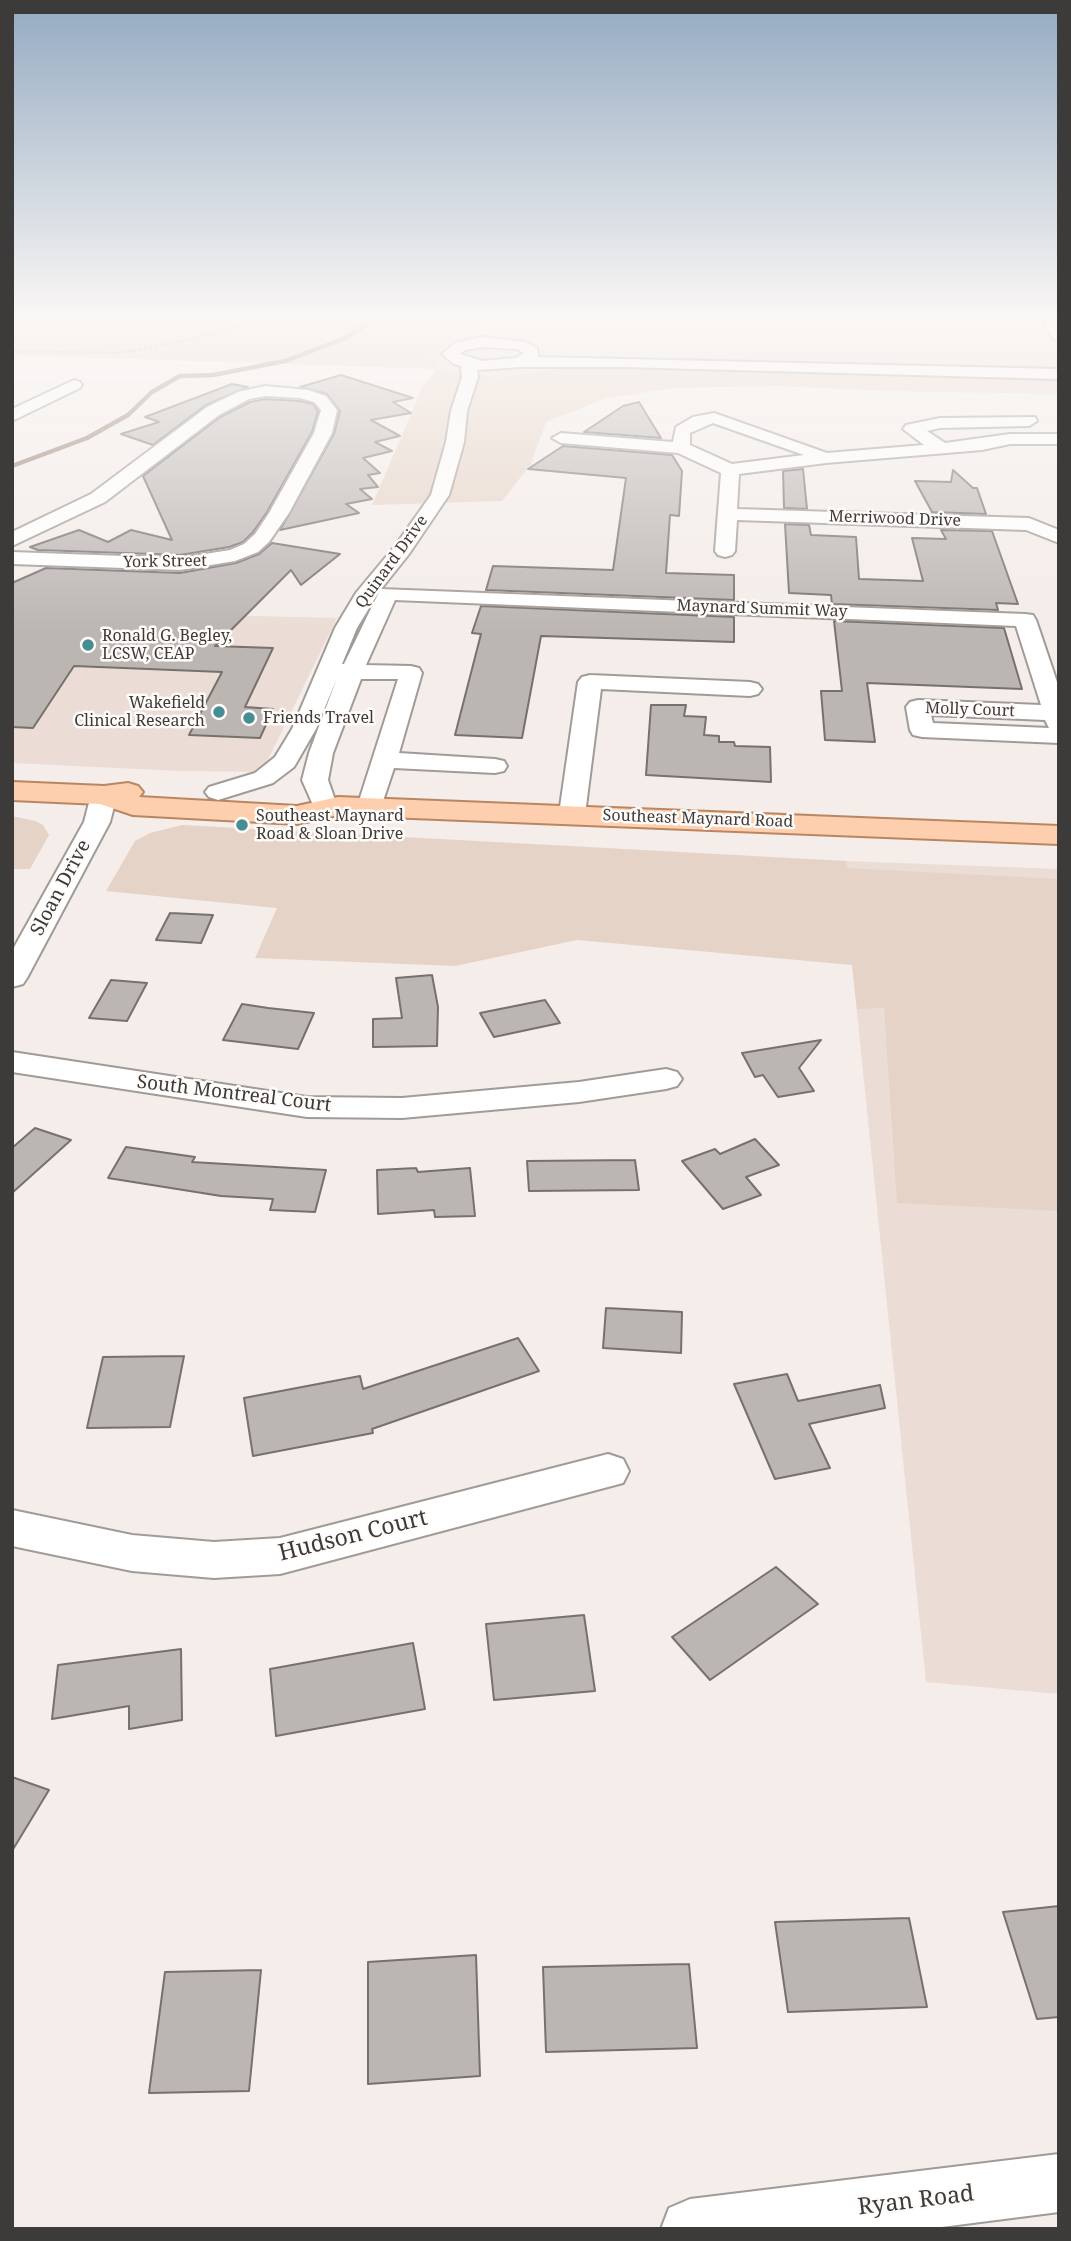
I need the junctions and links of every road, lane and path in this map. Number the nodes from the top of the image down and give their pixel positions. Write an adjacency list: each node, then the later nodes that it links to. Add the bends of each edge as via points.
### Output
1 (198, 423): 15 (street, York Street)
2 (326, 423): 21 (street, York Street, via 262,538 235,555 180,564)
3 (457, 423): 23 (street, Quinard Drive, via 440,495 366,593 346,628)
4 (476, 423): 22 (street, Quinard Drive, via 463,479 450,508)
5 (696, 423): 11 (street, via 682,431)
6 (727, 423): 13 (street)
7 (967, 423): 12 (street, via 912,429)
8 (994, 423): 9 (street)
9 (1054, 430): 12 (street)
10 (561, 438): 11 (street)
11 (681, 448): 14 (street)
12 (941, 448): 13 (street)
13 (826, 457): 14 (street)
14 (730, 470): 16 (street)
15 (103, 494): 17 (street, via 68,496); 19 (street, York Street)
16 (728, 514): 18 (street, Merriwood Drive, via 1029,524); 20 (street)
17 (12, 520)
18 (1059, 537)
19 (12, 540)
20 (725, 551)
21 (12, 558)
22 (388, 593): 23 (street, Quinard Drive); 25 (street, Maynard Summit Way, via 1025,620)
23 (340, 671): 26 (street, via 411,673); 29 (street, Quinard Drive, via 285,762 264,778); 31 (street, Quinard Drive, via 315,780)
24 (750, 689): 33 (street, via 590,682)
25 (1058, 725)
26 (383, 760): 27 (street); 32 (street)
27 (495, 766)
28 (12, 791): 30 (main road, Southeast Maynard Road)
29 (218, 792): 30 (main road, Southeast Maynard Road, via 145,789); 31 (main road, Southeast Maynard Road, via 308,795)
30 (104, 795): 31 (main road, Southeast Maynard Road, via 133,806 297,814); 35 (street, Sloan Drive, via 97,822)
31 (330, 803): 32 (main road, Southeast Maynard Road)
32 (370, 807): 33 (main road, Southeast Maynard Road)
33 (572, 814): 34 (main road, Southeast Maynard Road)
34 (1059, 835)
35 (12, 978)
36 (12, 1062): 37 (street, South Montreal Court, via 307,1107 402,1108)
37 (666, 1079)
38 (608, 1471): 39 (street, Hudson Court, via 280,1556 214,1560 132,1553)
39 (12, 1528)
40 (1059, 2183): 41 (street, Ryan Road)
41 (690, 2229)

